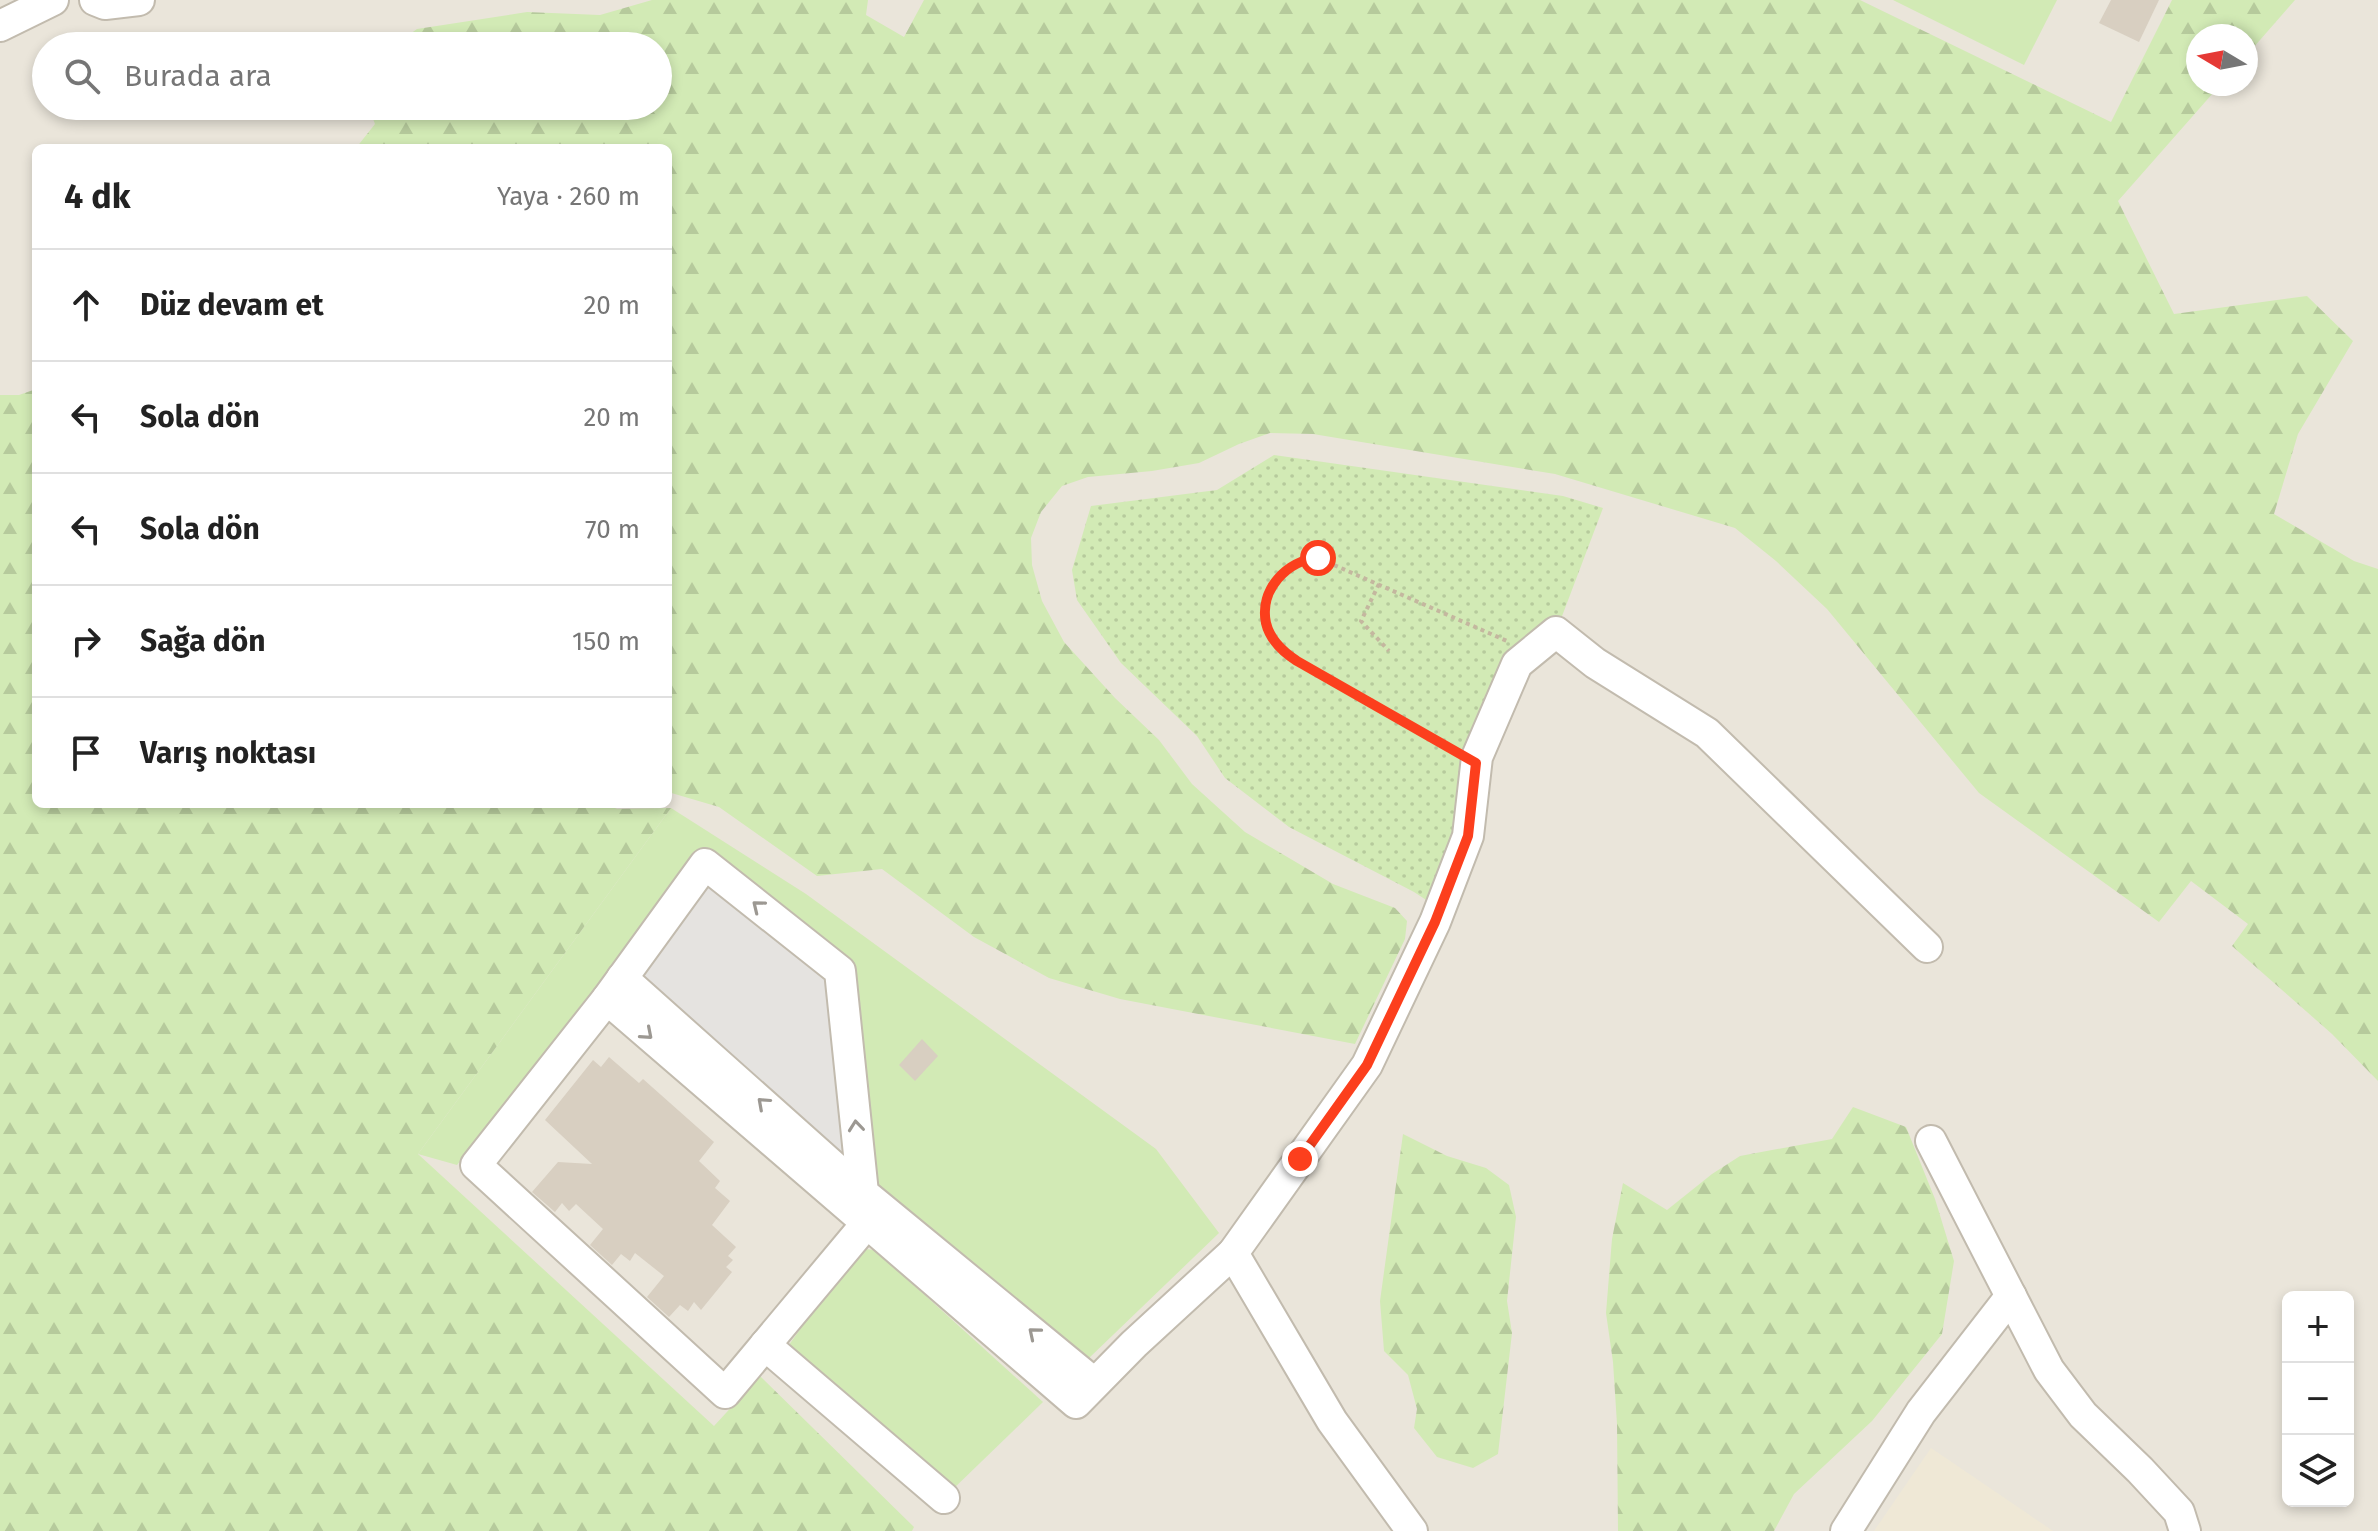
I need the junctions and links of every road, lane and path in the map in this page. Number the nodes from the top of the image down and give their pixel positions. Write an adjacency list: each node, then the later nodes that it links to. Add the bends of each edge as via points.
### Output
1 (53, 0): 4 (street)
2 (95, 0): 3 (street)
3 (139, 0)
4 (0, 26)
5 (1379, 584): 6 (path, via 1361,621); 7 (path); 8 (path, via 1318,558 1304,559 1272,586 1266,626 1281,650 1297,661)
6 (1389, 651)
7 (1531, 652): 8 (street, via 1517,664); 9 (street, via 1556,632 1595,663 1707,733)
8 (1476, 763): 14 (street, via 1468,836 1435,922 1367,1065)
9 (1927, 947)
10 (614, 988): 12 (street, one-way to 10); 12 (street, one-way to 10, via 840,971 705,864); 13 (street, one-way to 13); 16 (street, via 476,1165 725,1393)
11 (1931, 1141): 15 (street)
12 (863, 1193): 17 (street, one-way to 12)
13 (867, 1223): 16 (street); 17 (street)
14 (1233, 1253): 17 (street); 19 (street, via 1332,1421)
15 (2011, 1296): 20 (street, via 1921,1412); 21 (street, via 2057,1381 2083,1415 2179,1512)
16 (765, 1345): 18 (street)
17 (1085, 1393)
18 (944, 1498)
19 (1412, 1531)
20 (1846, 1531)
21 (2185, 1531)

